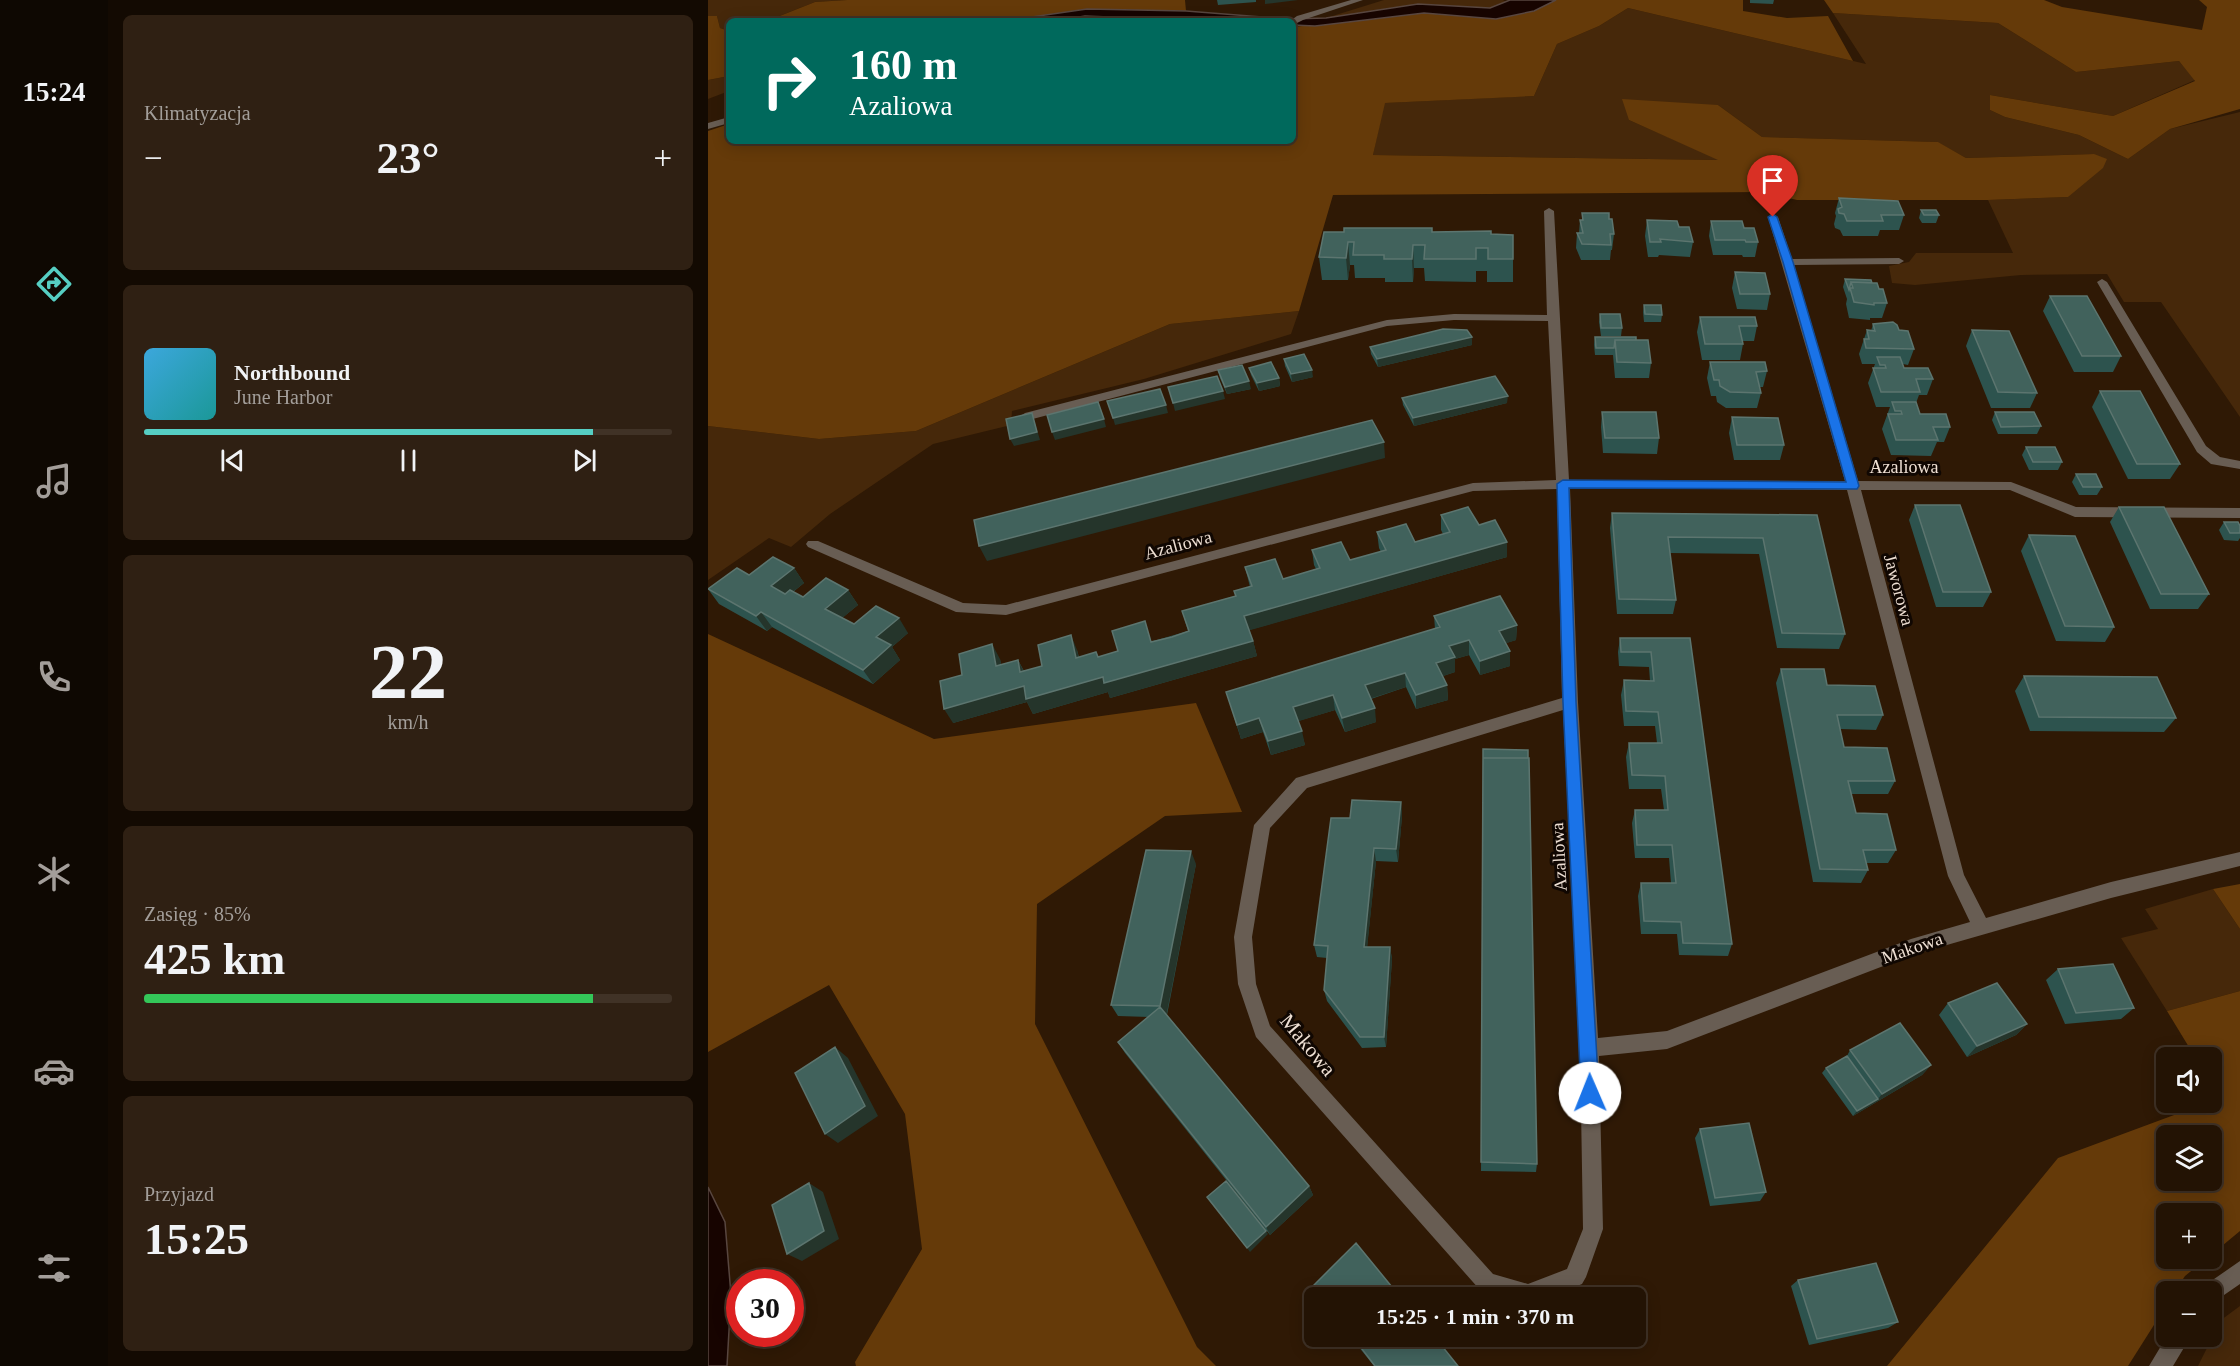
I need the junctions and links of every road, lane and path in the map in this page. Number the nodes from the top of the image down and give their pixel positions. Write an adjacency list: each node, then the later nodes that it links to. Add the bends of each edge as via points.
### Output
1 (1359, 0): 2 (street)
2 (1296, 21)
3 (726, 121): 4 (street)
4 (708, 126)
5 (1549, 211): 10 (street, Azaliowa)
6 (1773, 217): 8 (street, Jaworowa)
7 (1899, 261): 8 (street)
8 (1788, 262): 14 (street, Jaworowa)
9 (2102, 282): 12 (street, via 2201,449 2216,461)
10 (1553, 318): 11 (street, via 1454,317 1387,323); 13 (street, Azaliowa)
11 (1025, 417)
12 (2240, 465)
13 (1563, 484): 14 (street, Azaliowa); 16 (street, Azaliowa, via 1473,487 1006,610 961,608); 17 (street, Azaliowa)
14 (1853, 486): 15 (street, Azaliowa, via 2011,486 2074,512); 19 (street, Jaworowa, via 1956,876)
15 (2240, 513)
16 (813, 544)
17 (1569, 702): 20 (street, Azaliowa); 21 (street, Makowa, via 1302,783 1262,825 1243,937 1247,984 1263,1031 1487,1283 1528,1295 1575,1277)
18 (2240, 859): 19 (street, Makowa)
19 (1981, 925): 20 (street, Makowa, via 1911,947 1667,1040)
20 (1589, 1047): 21 (street, Azaliowa)
21 (1593, 1229)
22 (2240, 1271): 23 (street)
23 (2222, 1285)
24 (2173, 1347): 25 (street)
25 (2160, 1366)

